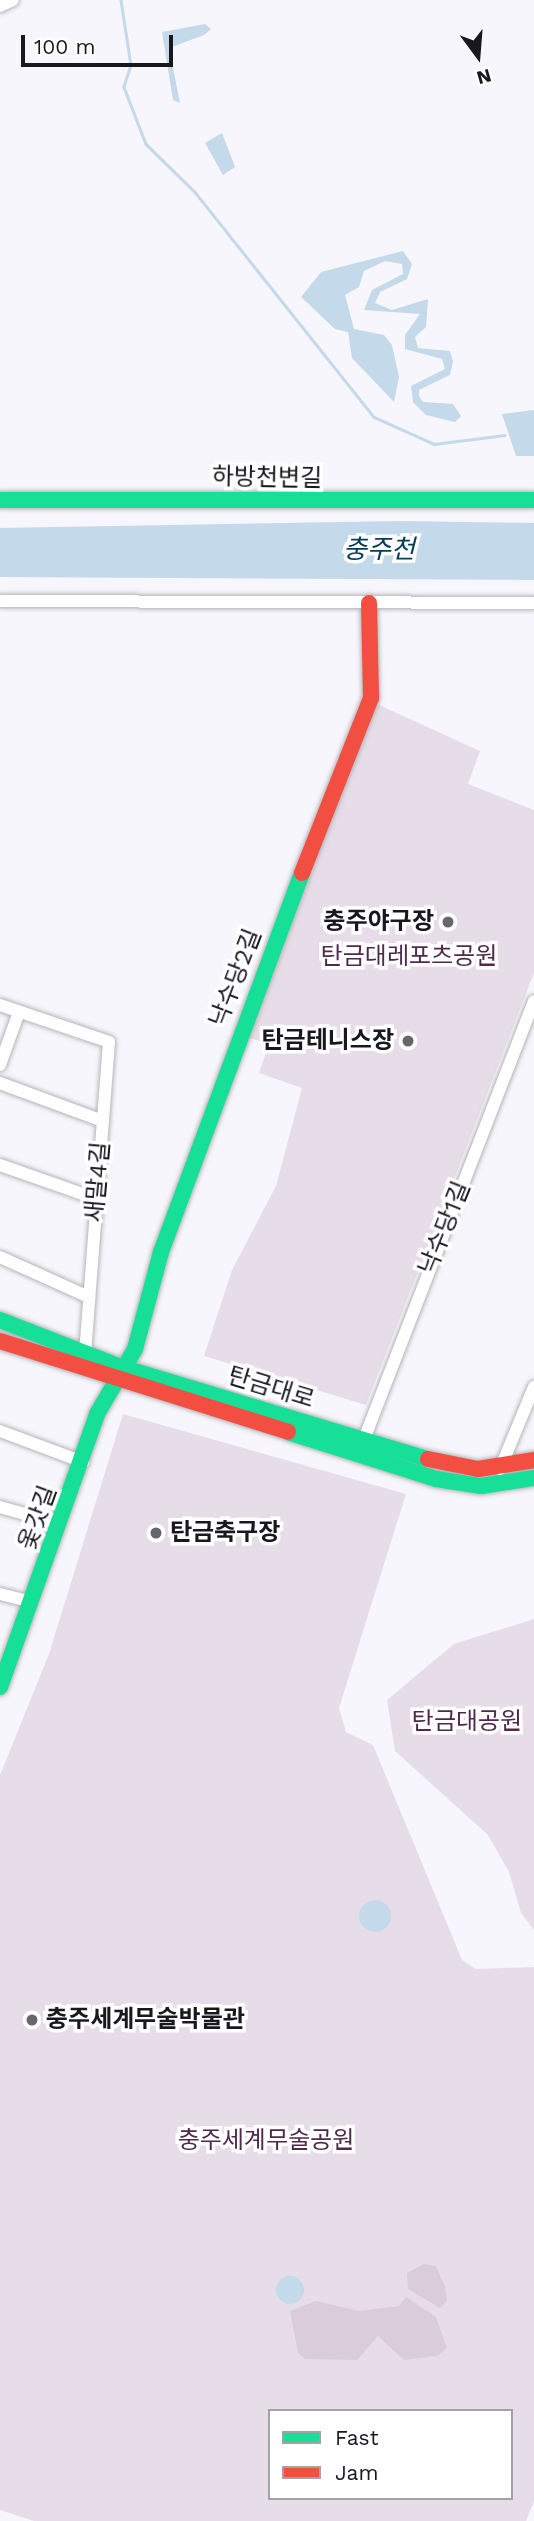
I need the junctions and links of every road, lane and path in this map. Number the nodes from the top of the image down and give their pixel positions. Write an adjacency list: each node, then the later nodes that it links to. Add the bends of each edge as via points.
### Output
1 (13, 0): 2 (street)
2 (0, 6)
3 (0, 500): 4 (street, 하방천변길)
4 (534, 500)
5 (0, 601): 6 (street)
6 (369, 603): 7 (street); 21 (street, 낙수당2길, via 371,698 231,1054)
7 (534, 603)
8 (534, 1001): 25 (street, 낙수당1길)
9 (0, 1005): 10 (street)
10 (19, 1012): 11 (street); 13 (street, via 109,1042)
11 (0, 1065)
12 (0, 1083): 13 (street, 새말4길)
13 (103, 1121): 15 (street, 새말4길)
14 (0, 1164): 15 (street)
15 (97, 1199): 17 (street, 새말4길)
16 (0, 1257): 17 (street)
17 (89, 1297): 20 (street, 새말4길)
18 (0, 1320): 20 (street, 탄금대로)
19 (0, 1341): 22 (street, 탄금대로)
20 (85, 1353): 21 (street, 탄금대로)
21 (124, 1368): 22 (street, 옻갓길); 25 (street, 탄금대로)
22 (114, 1381): 25 (street, 탄금대로); 27 (street, 옻갓길)
23 (533, 1390): 28 (street)
24 (0, 1431): 27 (street)
25 (360, 1447): 28 (street, 탄금대로, via 455,1466); 29 (street, 탄금대로, via 466,1485)
26 (534, 1460): 28 (street, 탄금대로)
27 (83, 1462): 31 (street, 옻갓길)
28 (500, 1469)
29 (534, 1478)
30 (0, 1507): 31 (street)
31 (60, 1524): 33 (street, 옻갓길)
32 (0, 1594): 33 (street)
33 (32, 1602): 34 (street, 옻갓길)
34 (4, 1670): 35 (street, 옻갓길)
35 (0, 1687)

